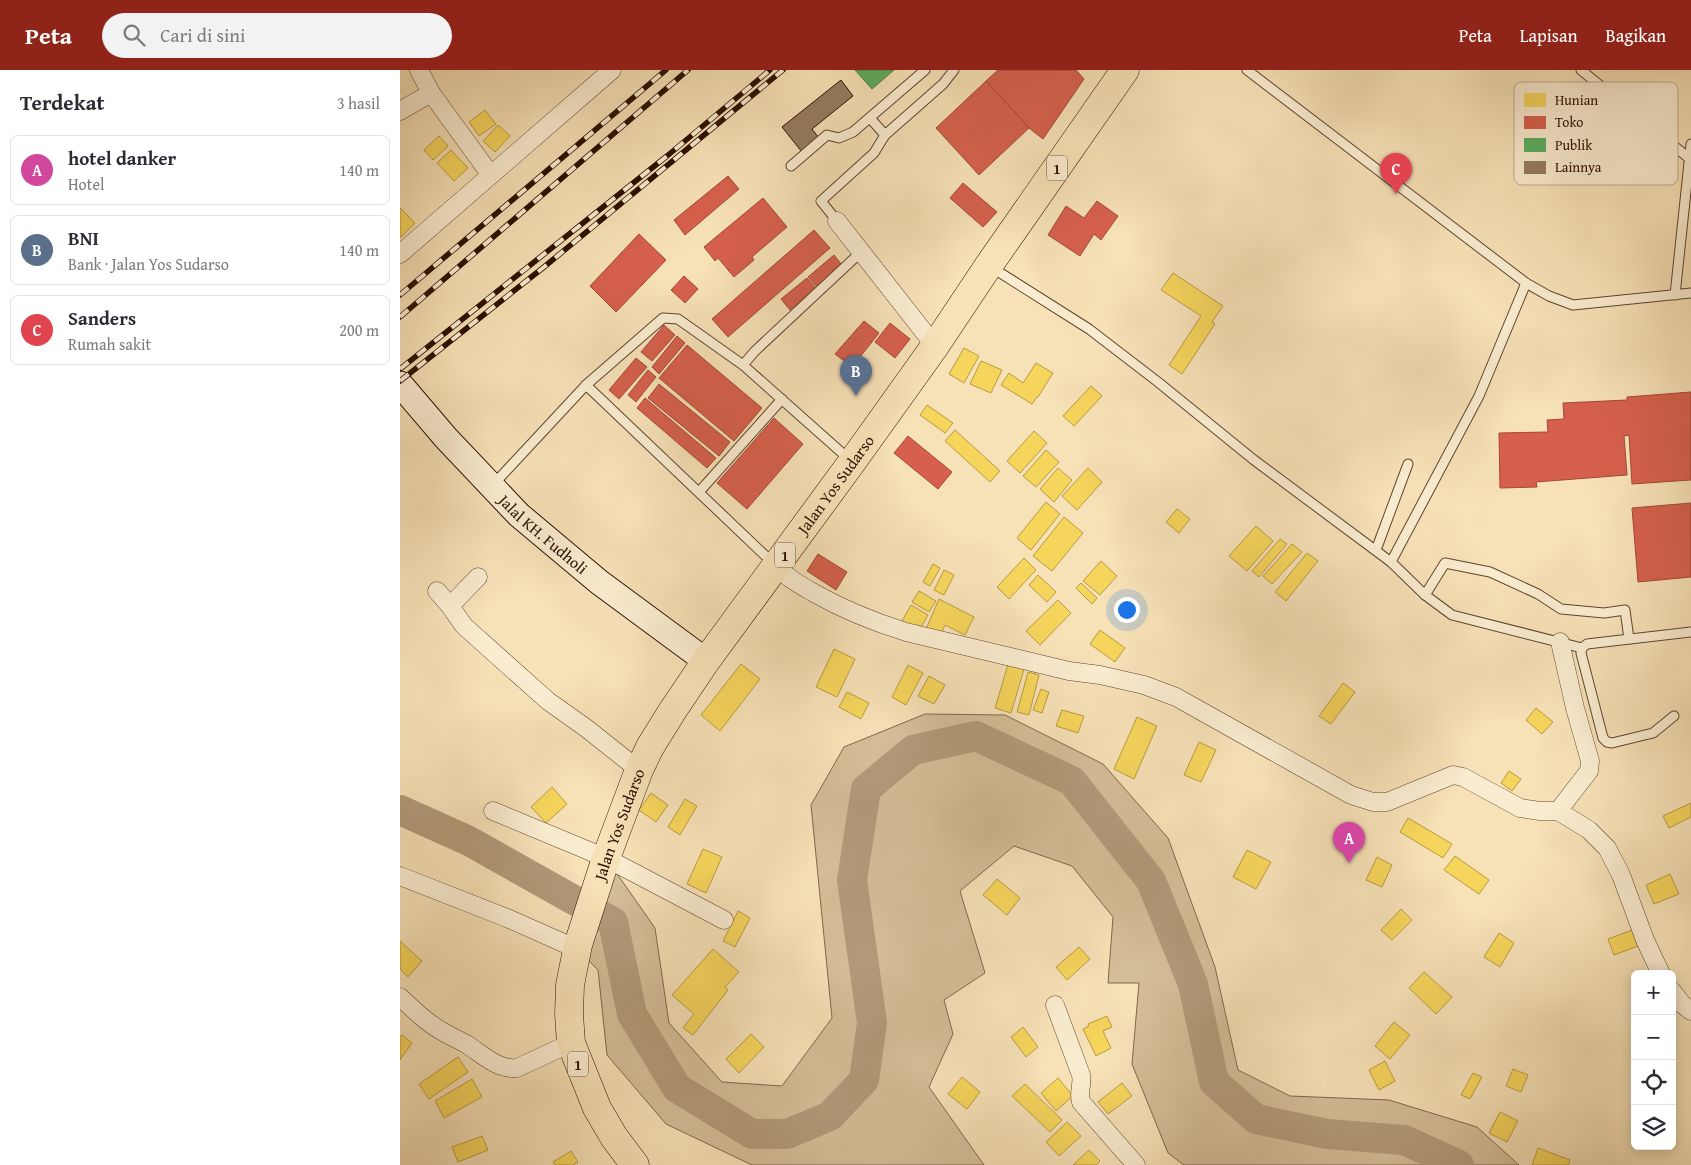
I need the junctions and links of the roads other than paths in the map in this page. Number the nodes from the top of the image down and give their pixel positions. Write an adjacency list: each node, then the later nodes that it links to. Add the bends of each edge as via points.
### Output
1 (419, 70): 9 (street)
2 (925, 70): 11 (lane)
3 (954, 70): 12 (lane)
4 (1125, 70): 21 (highway, Jalan Yos Sudarso / 1)
5 (1247, 70): 22 (lane)
6 (1581, 70): 8 (lane)
7 (606, 72): 17 (street)
8 (1596, 82)
9 (431, 93): 10 (street); 17 (street)
10 (400, 111)
11 (870, 118): 12 (lane); 16 (lane, via 853,132 839,138 827,135)
12 (885, 135): 18 (lane, via 874,153 821,201)
13 (1691, 144): 15 (lane)
14 (1678, 149): 15 (lane)
15 (1690, 159): 24 (lane)
16 (791, 166)
17 (490, 174): 20 (street)
18 (837, 221): 19 (street)
19 (861, 252): 25 (street); 26 (lane)
20 (400, 254)
21 (989, 265): 25 (highway, Jalan Yos Sudarso / 1); 34 (lane, via 1089,330 1254,460)
22 (1526, 283): 24 (lane, via 1573,305); 35 (lane, via 1478,396)
23 (1691, 293): 24 (lane)
24 (1675, 295)
25 (935, 346): 30 (highway, Jalan Yos Sudarso / 1)
26 (743, 365): 28 (lane, via 678,319 663,318); 29 (lane)
27 (400, 384): 32 (main road, Jalal KH. Fudholi)
28 (586, 385): 32 (lane); 33 (lane)
29 (782, 399): 30 (lane); 33 (lane)
30 (852, 462): 36 (highway, Jalan Yos Sudarso / 1)
31 (1408, 464): 34 (lane)
32 (492, 486): 45 (main road, Jalal KH. Fudholi, via 519,515 598,582)
33 (699, 492): 36 (lane)
34 (1376, 550): 35 (lane)
35 (1391, 562): 39 (lane)
36 (777, 566): 45 (highway, Jalan Yos Sudarso / 1); 49 (street, via 793,581 826,600 906,632 1068,671 1144,685 1176,697 1351,795 1373,802 1387,802 1453,775 1463,777 1520,808)
37 (478, 577): 40 (street)
38 (438, 591): 40 (street)
39 (1425, 595): 42 (lane, via 1445,563 1490,572 1538,594 1561,609 1604,613 1625,610); 43 (lane, via 1452,615)
40 (450, 606): 47 (street, via 464,626 548,701)
41 (1691, 632): 42 (lane)
42 (1629, 639): 44 (lane, via 1587,644)
43 (1560, 642): 44 (lane); 49 (street, via 1590,771)
44 (1582, 648): 46 (lane, via 1603,738 1607,742 1653,733)
45 (706, 661): 47 (highway, Jalan Yos Sudarso / 1, via 668,717)
46 (1674, 716)
47 (639, 770): 50 (highway, Jalan Yos Sudarso / 1)
48 (493, 811): 50 (street)
49 (1558, 812): 54 (street, via 1589,830 1607,848)
50 (605, 860): 52 (street); 53 (highway, Jalan Yos Sudarso / 1)
51 (400, 876): 53 (street)
52 (724, 920)
53 (577, 947): 59 (highway, 1, via 568,1014)
54 (1660, 970)
55 (400, 996): 59 (street, via 444,1033 507,1069 517,1068)
56 (1676, 996): 58 (street)
57 (1055, 1005): 61 (street, via 1082,1074 1081,1102)
58 (1691, 1011)
59 (571, 1043): 60 (highway, 1, via 597,1108)
60 (635, 1165)
61 (1136, 1165)

